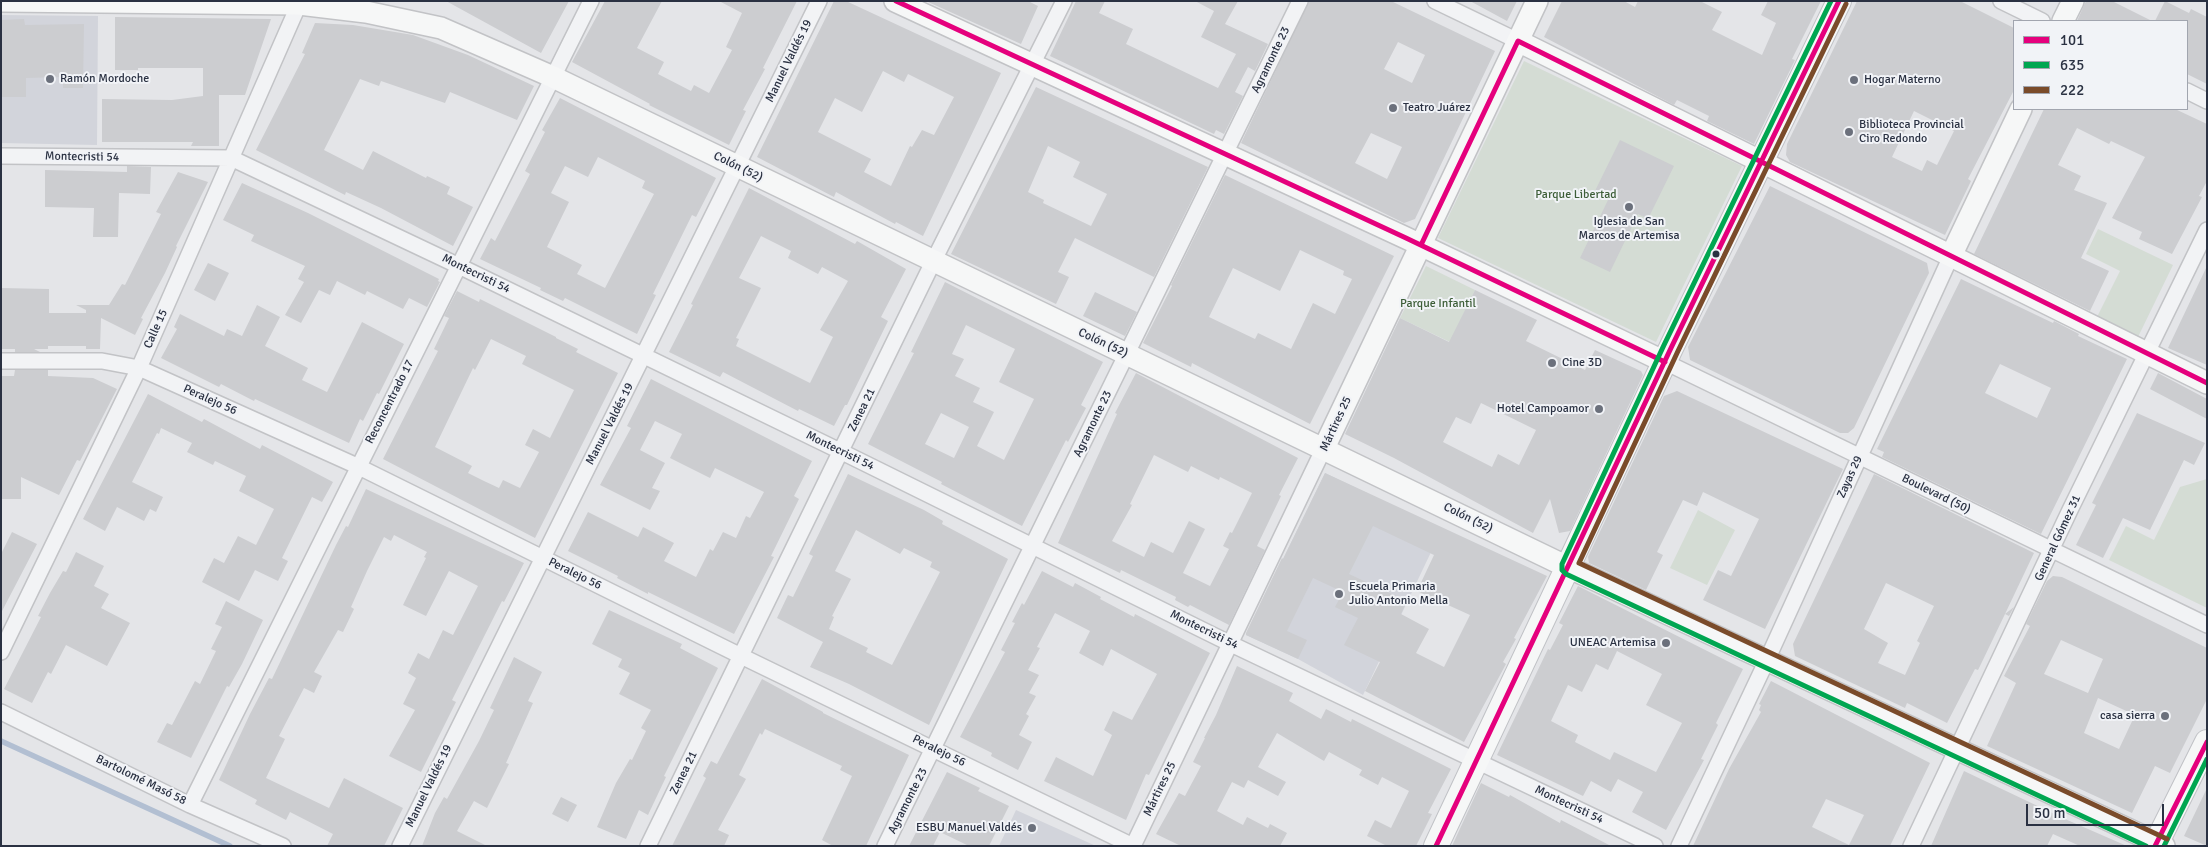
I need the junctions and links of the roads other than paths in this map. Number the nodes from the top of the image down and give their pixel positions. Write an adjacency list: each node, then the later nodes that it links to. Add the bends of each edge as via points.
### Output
1 (2, 1): 12 (main road, Colón (52))
2 (591, 1): 17 (street, Reconcentrado 17)
3 (819, 1): 25 (street, Manuel Valdés 19)
4 (895, 1): 16 (main road)
5 (1064, 1): 16 (street, Zenea 21)
6 (1300, 1): 21 (street, Agramonte 23)
7 (1435, 1): 15 (street)
8 (1538, 1): 15 (main road, Mártires 25)
9 (1839, 1): 24 (main road)
10 (2001, 1): 13 (street)
11 (2072, 1): 14 (main road)
12 (300, 3): 17 (main road, Colón (52), via 366,12 441,28); 23 (street, Calle 15)
13 (2040, 20)
14 (2063, 20)
15 (1518, 41): 24 (main road); 27 (main road, Mártires 25)
16 (1032, 65): 21 (main road); 29 (street, Zenea 21)
17 (553, 77): 25 (main road, Colón (52)); 30 (street, Reconcentrado 17)
18 (2188, 92): 19 (street)
19 (2207, 101)
20 (2021, 110): 28 (main road, Zayas 29)
21 (1224, 154): 27 (main road); 32 (street, Agramonte 23)
22 (1, 156): 23 (street, Montecristi 54)
23 (231, 158): 30 (street, Montecristi 54); 36 (street, Calle 15)
24 (1762, 162): 28 (main road); 35 (main road)
25 (737, 167): 29 (main road, Colón (52)); 33 (street, Manuel Valdés 19)
26 (2207, 230): 31 (street, General Gómez 31)
27 (1421, 245): 35 (main road); 38 (main road, Mártires 25)
28 (1951, 256): 31 (main road); 40 (street, Zayas 29)
29 (933, 262): 32 (main road, Colón (52)); 39 (street, Zenea 21)
30 (460, 266): 33 (street, Montecristi 54); 41 (street, Reconcentrado 17)
31 (2147, 354): 37 (main road); 43 (street, General Gómez 31)
32 (1128, 355): 38 (main road, Colón (52)); 42 (street, Agramonte 23)
33 (643, 356): 39 (street, Montecristi 54); 44 (street, Manuel Valdés 19)
34 (1, 361): 36 (street, Peralejo 56, via 102,361)
35 (1664, 362): 40 (street, Boulevard (50)); 45 (main road)
36 (139, 368): 41 (street, Peralejo 56); 48 (street, Calle 15)
37 (2207, 383)
38 (1324, 448): 45 (main road, Colón (52)); 47 (street, Mártires 25)
39 (842, 452): 42 (street, Montecristi 54); 49 (street, Zenea 21)
40 (1859, 457): 43 (street, Boulevard (50)); 50 (street, Zayas 29)
41 (357, 466): 44 (street, Peralejo 56); 56 (street, Reconcentrado 17)
42 (1033, 545): 47 (street, Montecristi 54); 53 (street, Agramonte 23)
43 (2052, 550): 46 (street, Boulevard (50)); 54 (street, General Gómez 31)
44 (543, 558): 49 (street, Peralejo 56); 59 (street, Manuel Valdés 19)
45 (1569, 567): 50 (main road, Colón (52)); 55 (main road)
46 (2207, 625)
47 (1231, 644): 55 (street, Montecristi 54); 62 (street, Mártires 25)
48 (1, 652)
49 (741, 656): 53 (street, Peralejo 56); 60 (street, Zenea 21)
50 (1767, 660): 54 (main road, Colón (52)); 65 (street, Zayas 29)
51 (1, 712): 56 (street, Bartolomé Masó 58)
52 (2207, 742): 57 (main road)
53 (934, 748): 61 (street, Agramonte 23); 62 (street, Peralejo 56)
54 (1957, 748): 57 (main road, Colón (52)); 66 (street, General Gómez 31)
55 (1476, 761): 63 (main road); 64 (street, Montecristi 54)
56 (190, 805): 58 (street, Bartolomé Masó 58)
57 (2159, 845)
58 (282, 846)
59 (400, 846)
60 (648, 846)
61 (886, 846)
62 (1133, 846)
63 (1436, 846)
64 (1656, 846)
65 (1679, 846)
66 (1911, 846)

